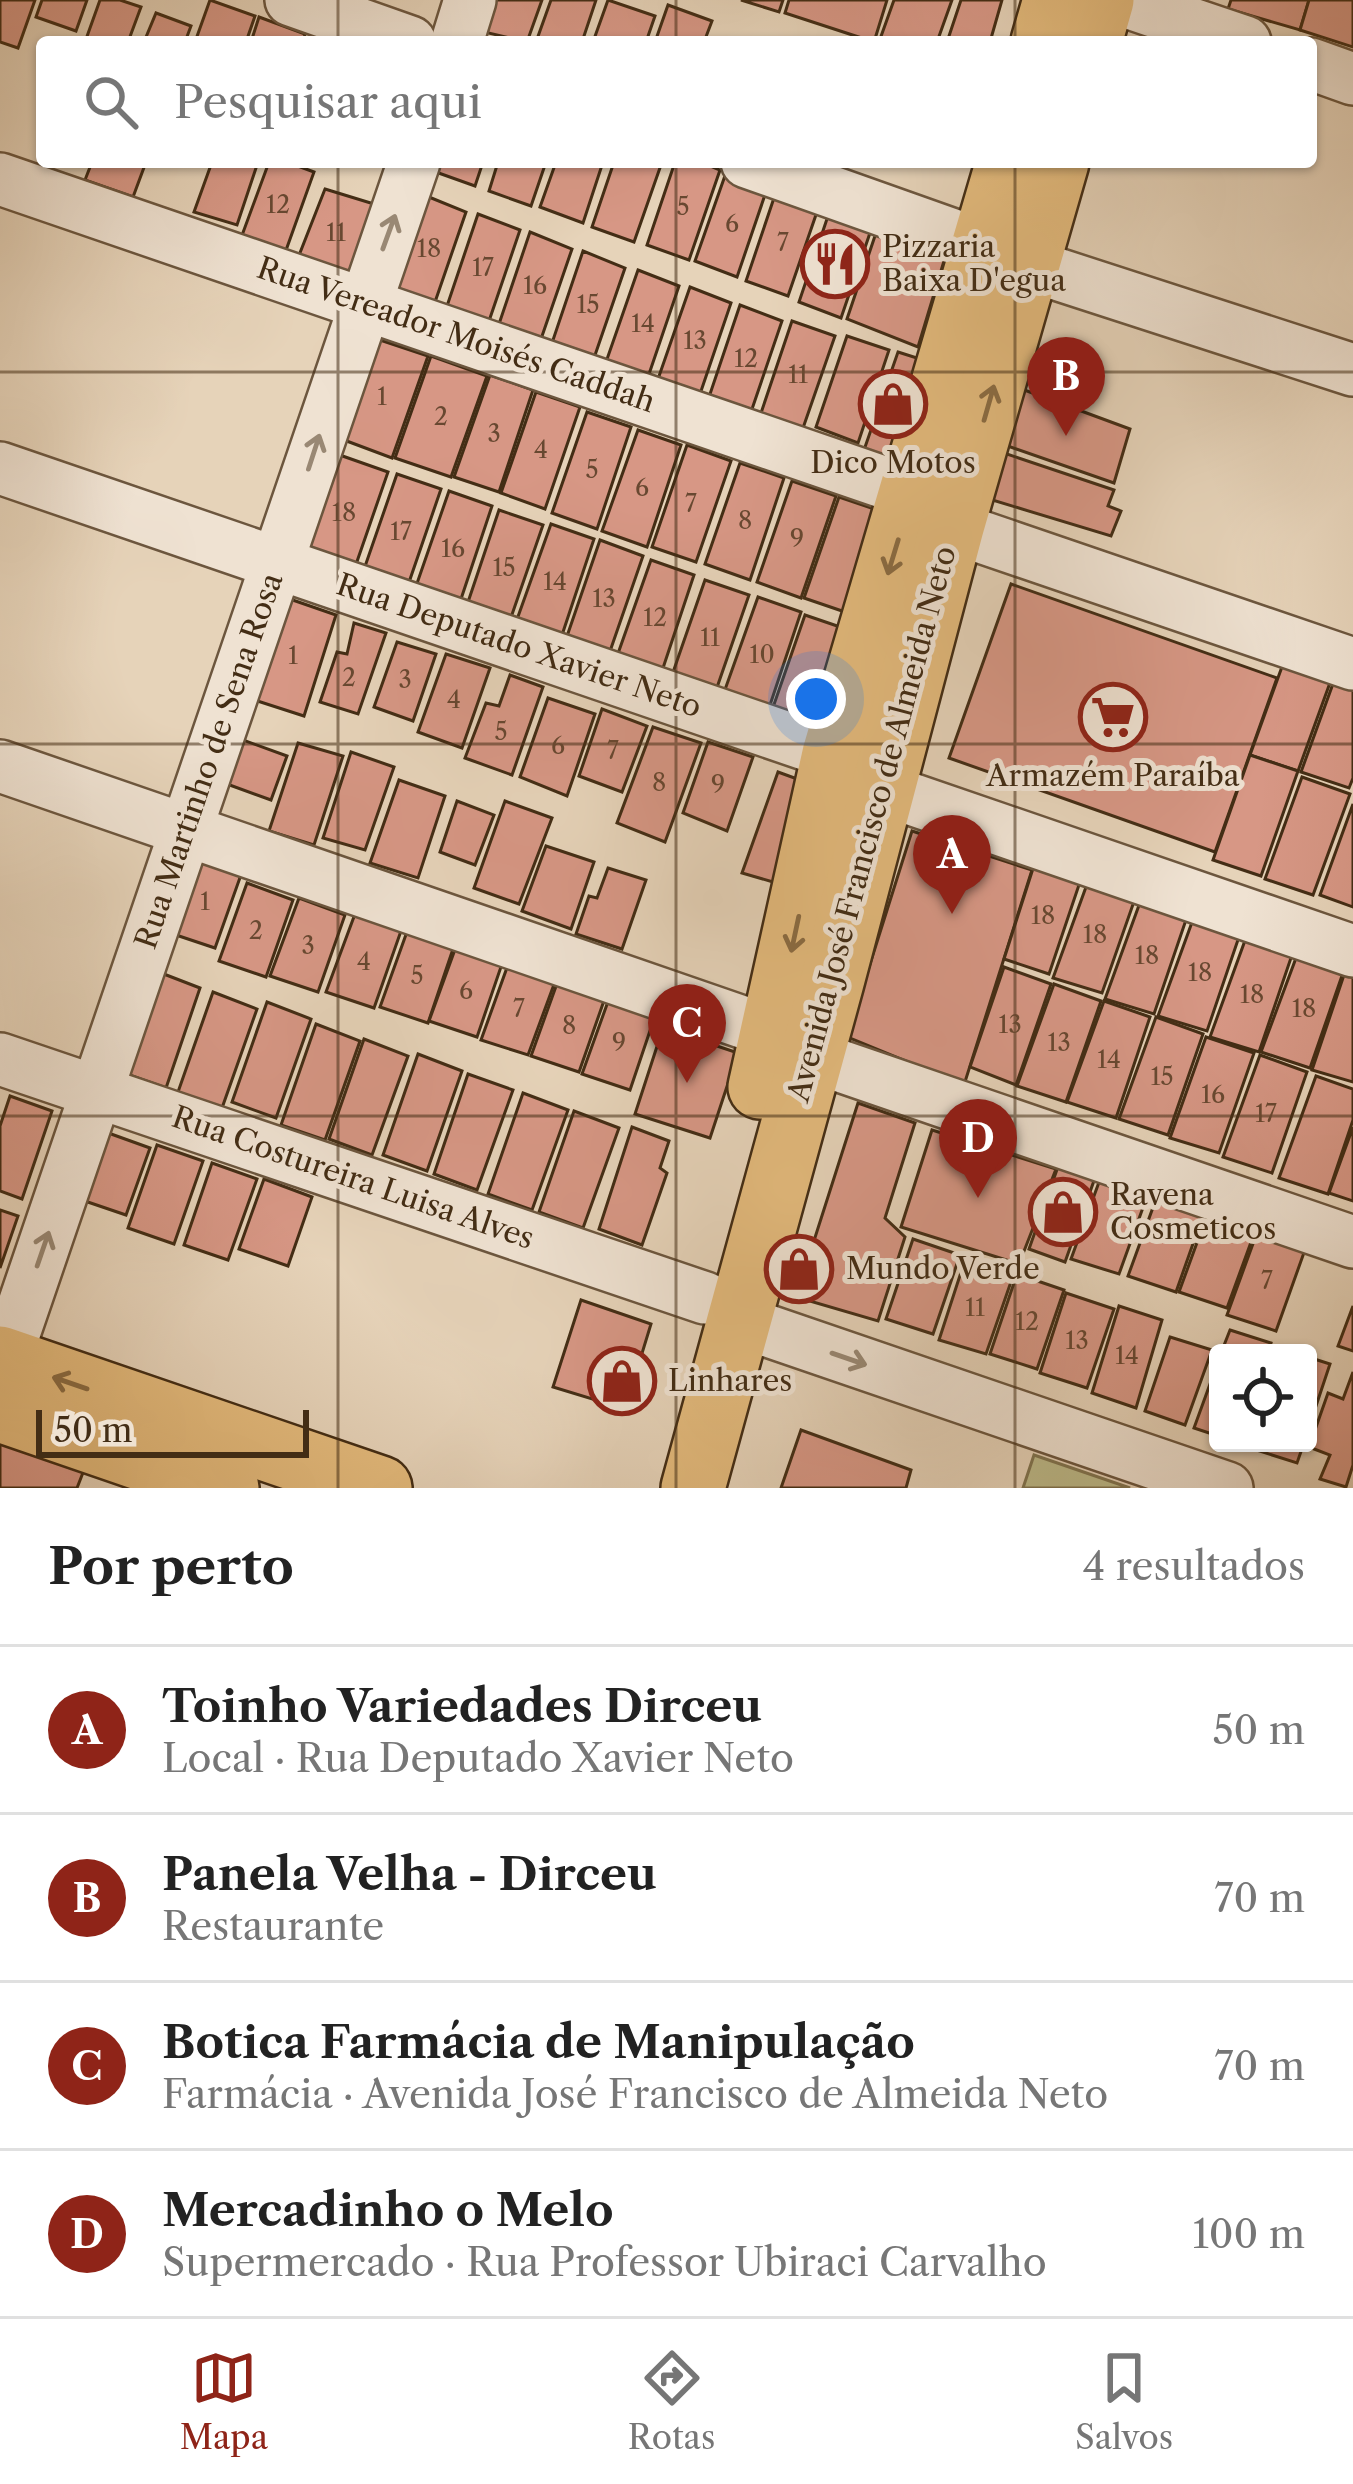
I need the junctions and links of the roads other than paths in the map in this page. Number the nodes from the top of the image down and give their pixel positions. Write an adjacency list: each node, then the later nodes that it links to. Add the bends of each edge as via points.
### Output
1 (291, 0): 6 (street)
2 (470, 0): 7 (street)
3 (1055, 0): 8 (main road)
4 (1102, 0): 9 (main road)
5 (1121, 0): 10 (street)
6 (393, 36)
7 (459, 36)
8 (1045, 36)
9 (1092, 36)
10 (1227, 36)
11 (1317, 66): 12 (street)
12 (1353, 79)
13 (412, 168): 19 (street, Rua Martinho de Sena Rosa, one-way to 13)
14 (764, 168): 18 (street)
15 (1008, 168): 18 (main road, Avenida José Francisco de Almeida Neto)
16 (1054, 168): 18 (main road, Avenida José Francisco de Almeida Neto)
17 (0, 179): 19 (street, Rua Vereador Moisés Caddah)
18 (1006, 256): 20 (street); 22 (main road, Avenida José Francisco de Almeida Neto)
19 (364, 302): 22 (street, Rua Vereador Moisés Caddah); 23 (street, Rua Martinho de Sena Rosa, one-way to 19)
20 (1353, 370)
21 (0, 468): 23 (street, Rua Deputado Xavier Neto)
22 (932, 510): 24 (street, Rua Vereador Moisés Caddah); 26 (main road, Avenida José Francisco de Almeida Neto)
23 (278, 563): 26 (street, Rua Deputado Xavier Neto); 27 (street, Rua Martinho de Sena Rosa)
24 (1353, 664)
25 (0, 766): 27 (street)
26 (858, 772): 28 (street, Rua Deputado Xavier Neto); 29 (main road, Avenida José Francisco de Almeida Neto)
27 (184, 829): 29 (street); 31 (street, Rua Martinho de Sena Rosa)
28 (1353, 951)
29 (792, 1045): 32 (street); 33 (main road, Avenida José Francisco de Almeida Neto)
30 (0, 1059): 31 (street, Rua Costureira Luisa Alves)
31 (97, 1092): 33 (street, Rua Costureira Luisa Alves); 34 (street, Rua Martinho de Sena Rosa, one-way to 31)
32 (1353, 1241)
33 (722, 1309): 38 (main road, Avenida José Francisco de Almeida Neto); 39 (main road, Avenida José Francisco de Almeida Neto); 40 (street, Rua Costureira Luisa Alves, one-way to 40)
34 (2, 1376): 35 (main road)
35 (126, 1450): 36 (main road); 37 (main road)
36 (227, 1488)
37 (380, 1488)
38 (653, 1488)
39 (693, 1488)
40 (1228, 1488)

